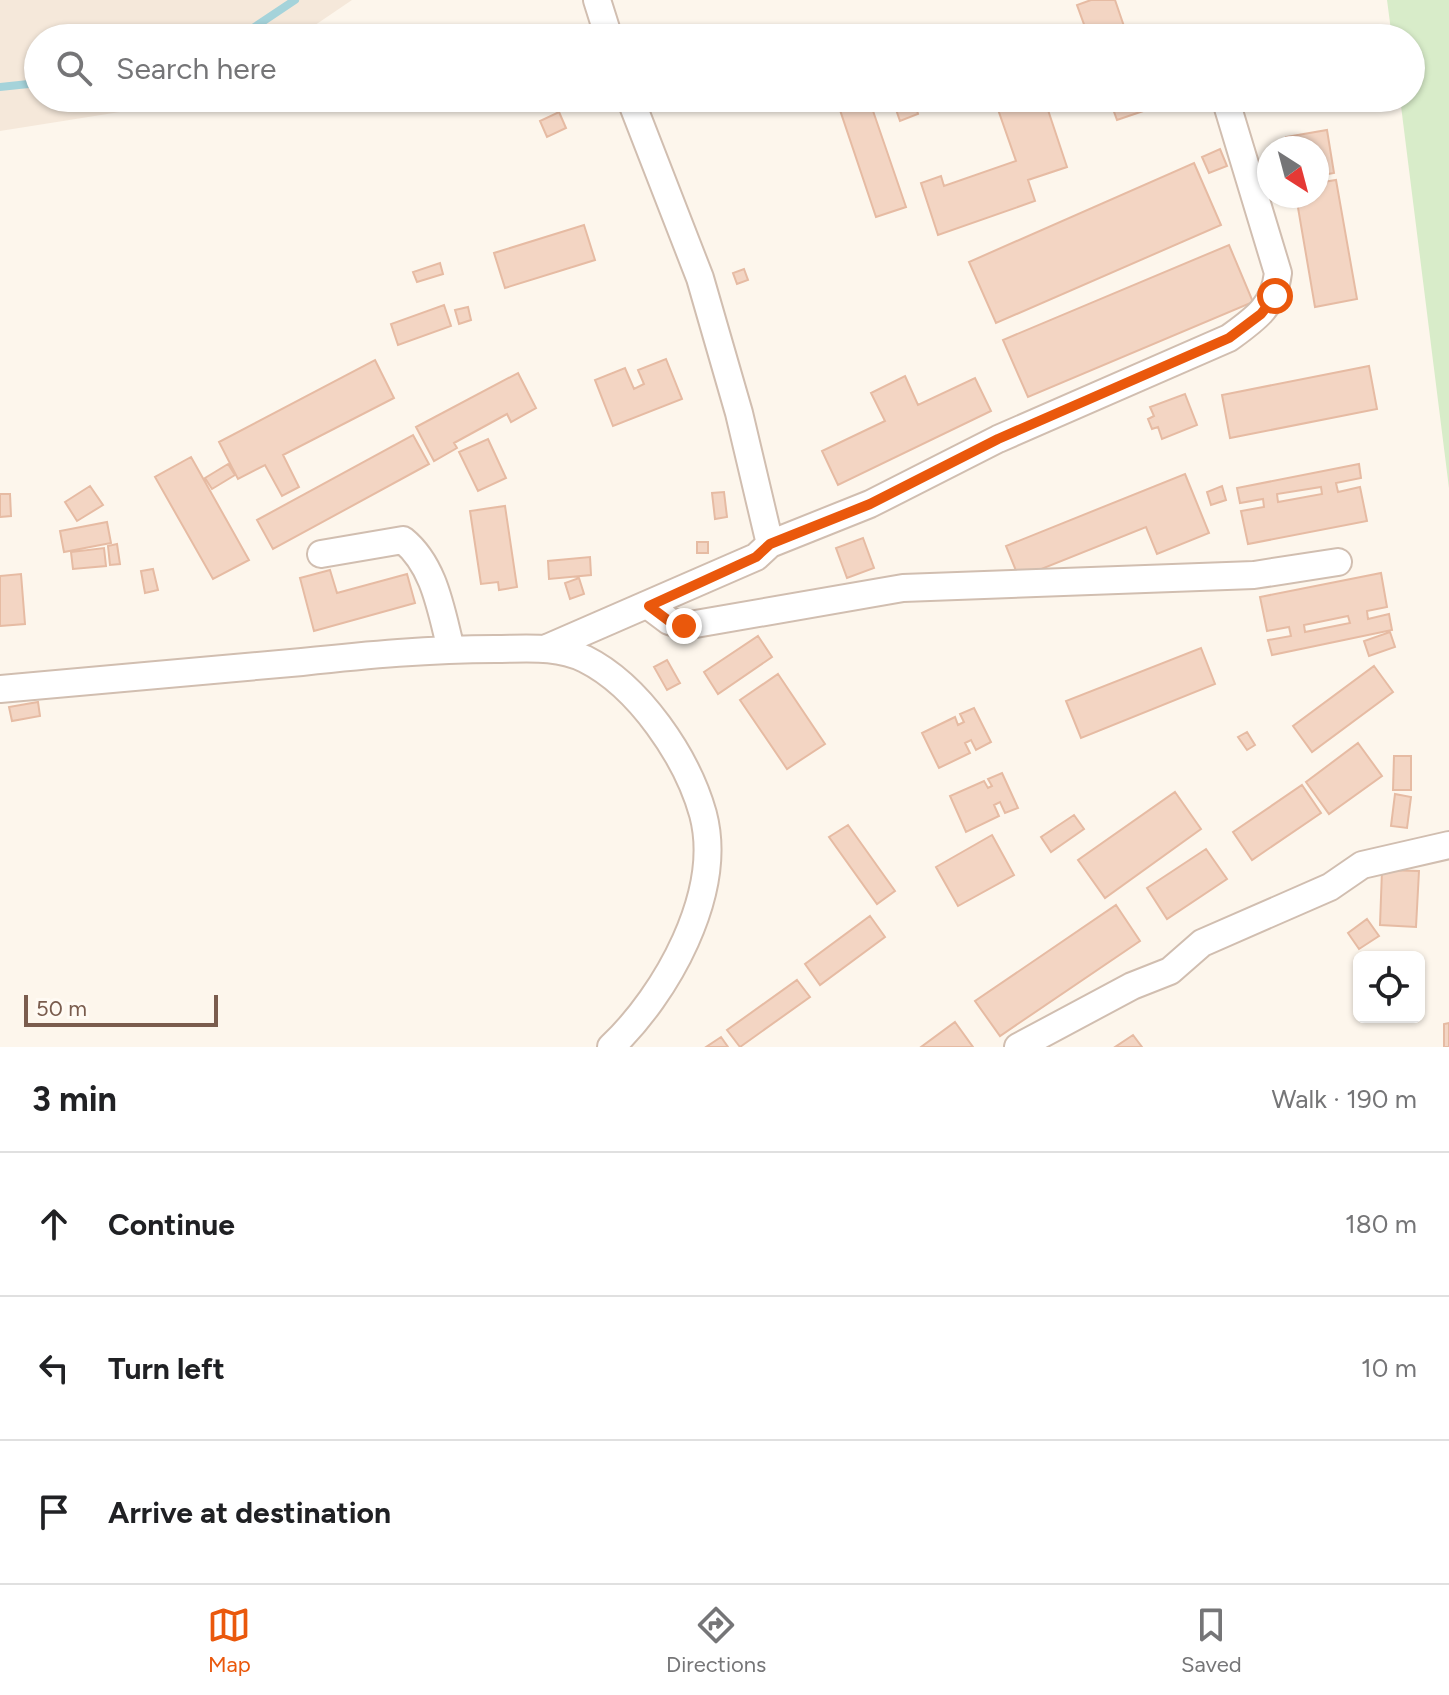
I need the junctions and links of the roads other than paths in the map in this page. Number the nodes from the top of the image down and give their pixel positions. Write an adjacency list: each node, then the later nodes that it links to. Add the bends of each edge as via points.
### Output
1 (597, 0): 2 (street)
2 (605, 24)
3 (635, 112): 5 (street, via 700,278)
4 (1229, 112): 5 (street, via 1278,273 1275,296 1261,314 1229,338 998,439 870,504)
5 (770, 544): 8 (street, via 756,557)
6 (321, 554): 10 (street, via 403,540 414,549 437,592)
7 (1338, 562): 8 (street, via 1254,575 903,588 684,626)
8 (649, 606): 9 (street)
9 (547, 648): 10 (street); 13 (street, via 585,659 634,697 673,745 706,824 706,865 694,920 677,962)
10 (451, 649): 11 (street)
11 (0, 689)
12 (1449, 845): 14 (street, via 1362,865 1330,887 1202,943 1170,971)
13 (611, 1047)
14 (1018, 1047)

